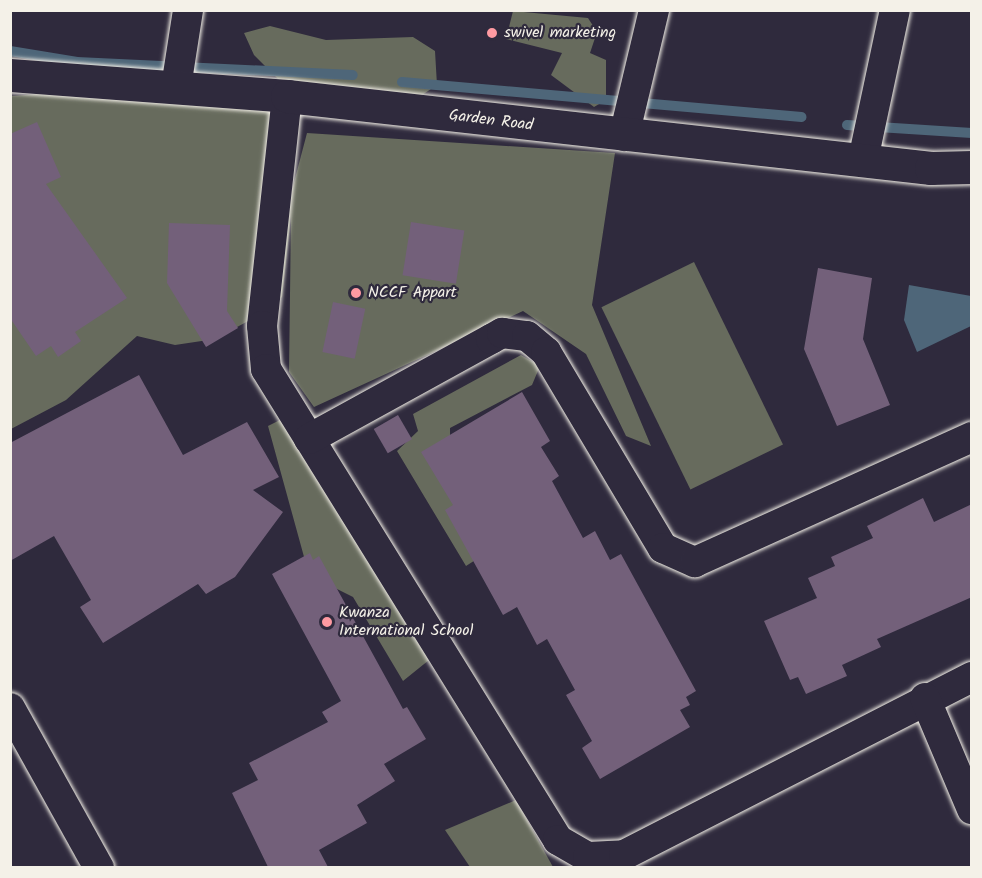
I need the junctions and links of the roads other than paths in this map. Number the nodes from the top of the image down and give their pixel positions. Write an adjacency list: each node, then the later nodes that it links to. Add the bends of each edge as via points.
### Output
1 (188, 10): 5 (street)
2 (654, 10): 7 (street)
3 (895, 10): 8 (street)
4 (10, 75): 5 (street, Garden Road)
5 (176, 87): 6 (street, Garden Road)
6 (287, 96): 7 (street, Garden Road); 11 (street, via 260,348 266,369)
7 (624, 136): 8 (street, Garden Road)
8 (863, 160): 9 (street, Garden Road)
9 (972, 167)
10 (972, 437): 11 (street, via 694,562 663,548 546,352 527,336 502,333)
11 (309, 440): 13 (street, via 548,826 572,851 597,858 624,855)
12 (972, 677): 13 (street)
13 (925, 698): 15 (street)
14 (10, 708): 16 (street)
15 (972, 809)
16 (99, 867)

